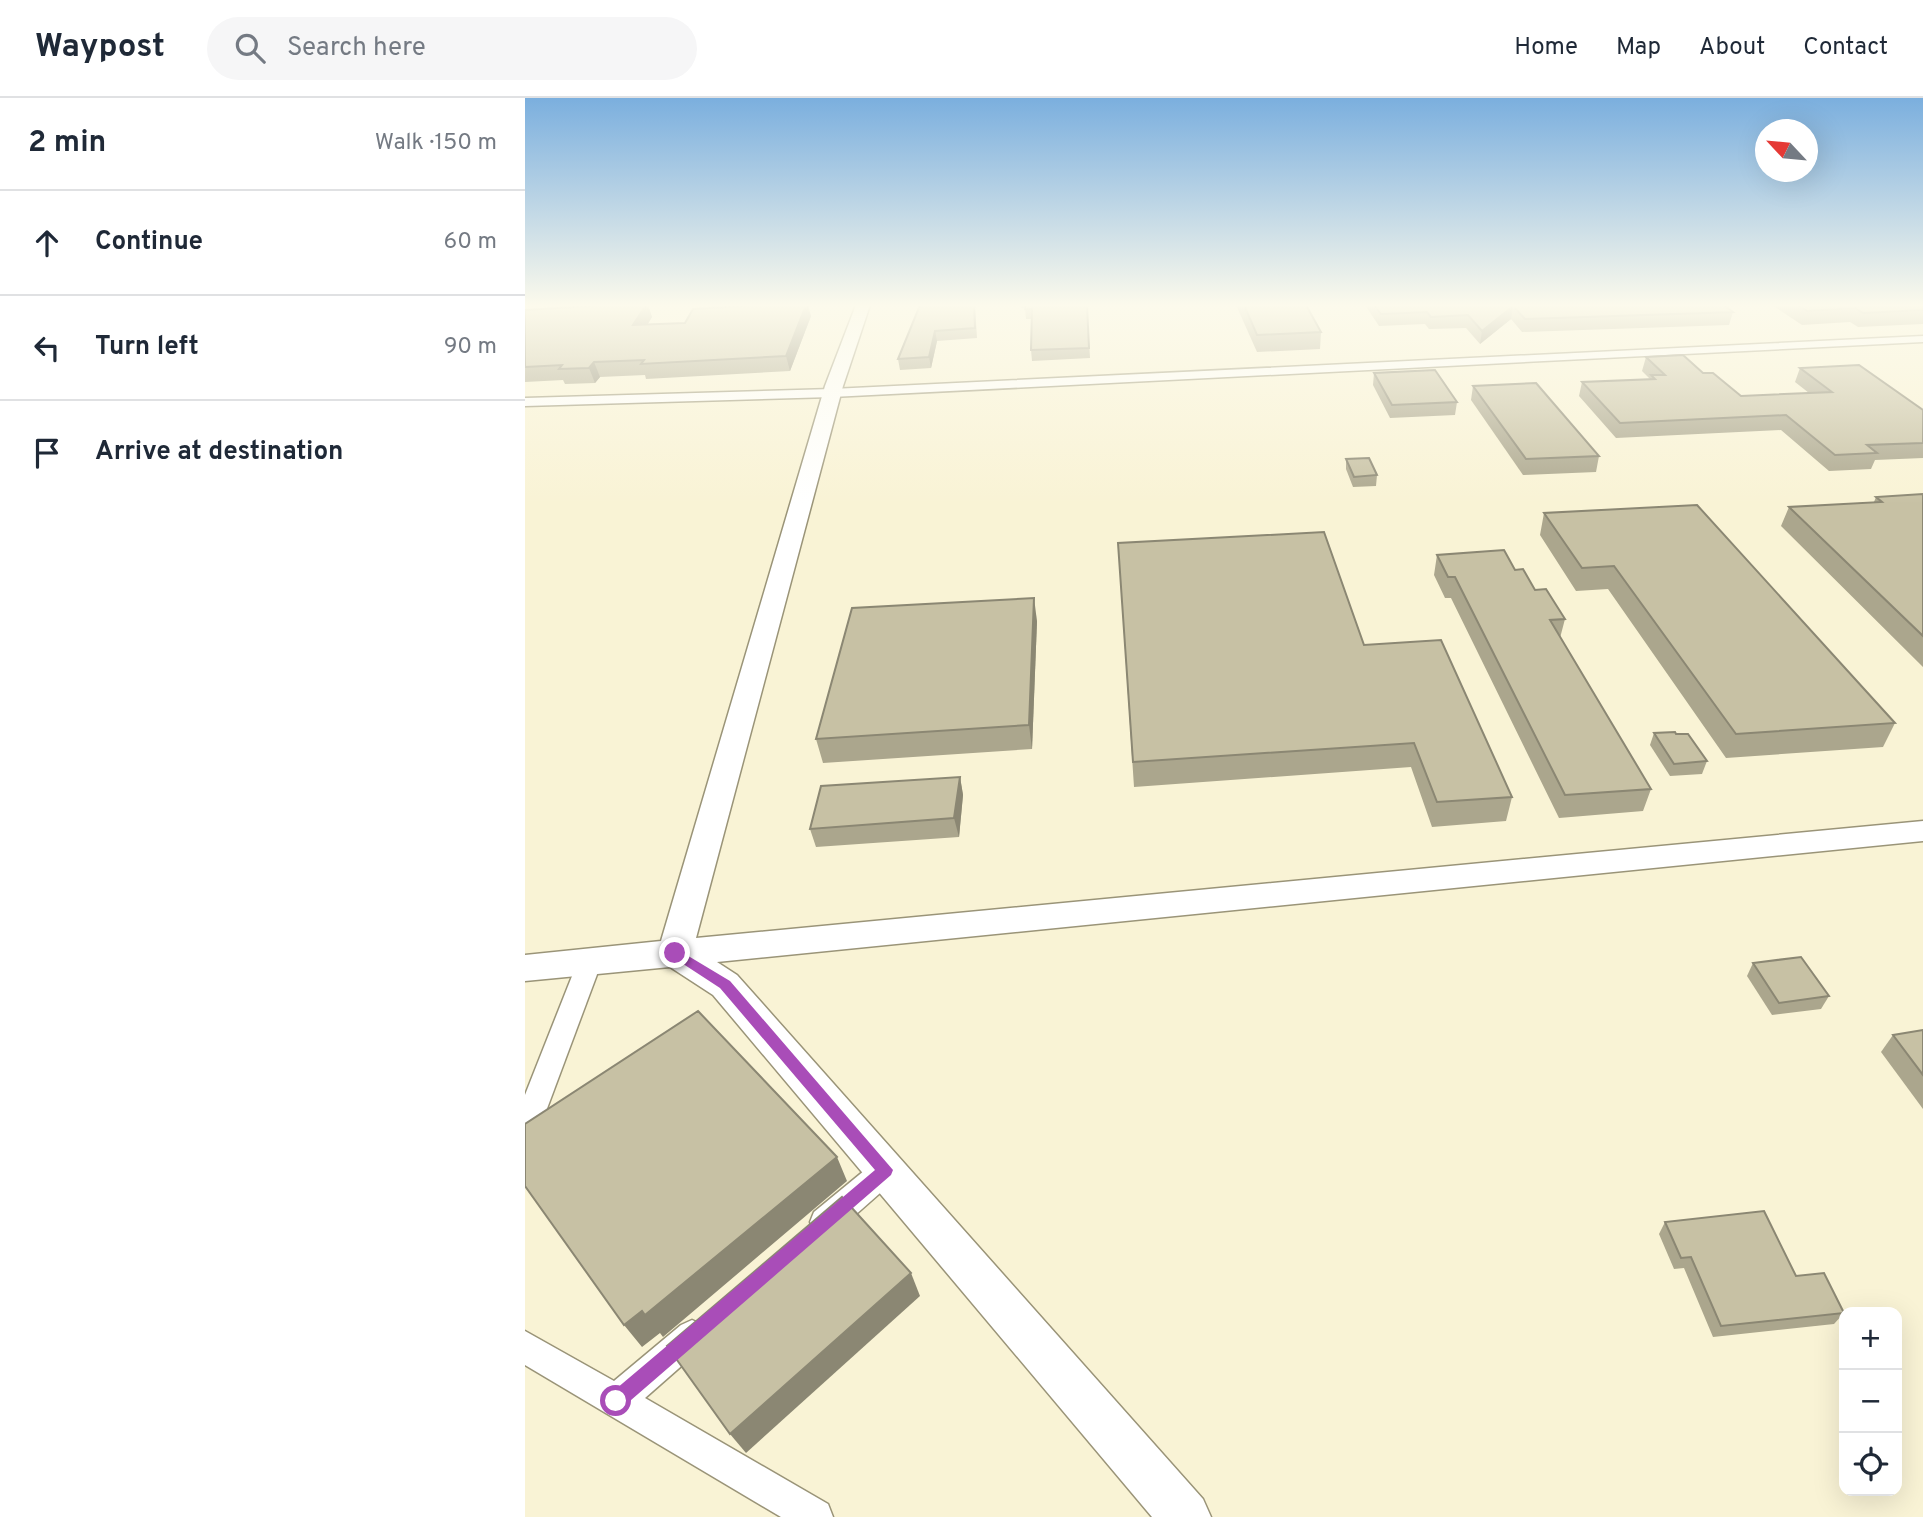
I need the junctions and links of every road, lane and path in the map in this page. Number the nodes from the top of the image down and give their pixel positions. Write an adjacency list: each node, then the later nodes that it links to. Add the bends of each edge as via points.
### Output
1 (840, 371): 3 (main road)
2 (1272, 371): 3 (street)
3 (832, 393): 4 (street); 6 (main road)
4 (525, 402)
5 (1923, 831): 6 (main road)
6 (675, 953): 7 (main road); 11 (main road, via 725,985)
7 (590, 961): 8 (main road); 9 (street)
8 (525, 968)
9 (535, 1078): 10 (street)
10 (525, 1130)
11 (885, 1170): 12 (street); 16 (main road)
12 (803, 1241)
13 (709, 1321): 15 (street)
14 (525, 1347): 15 (street)
15 (616, 1401): 17 (street)
16 (1173, 1512)
17 (815, 1517)

